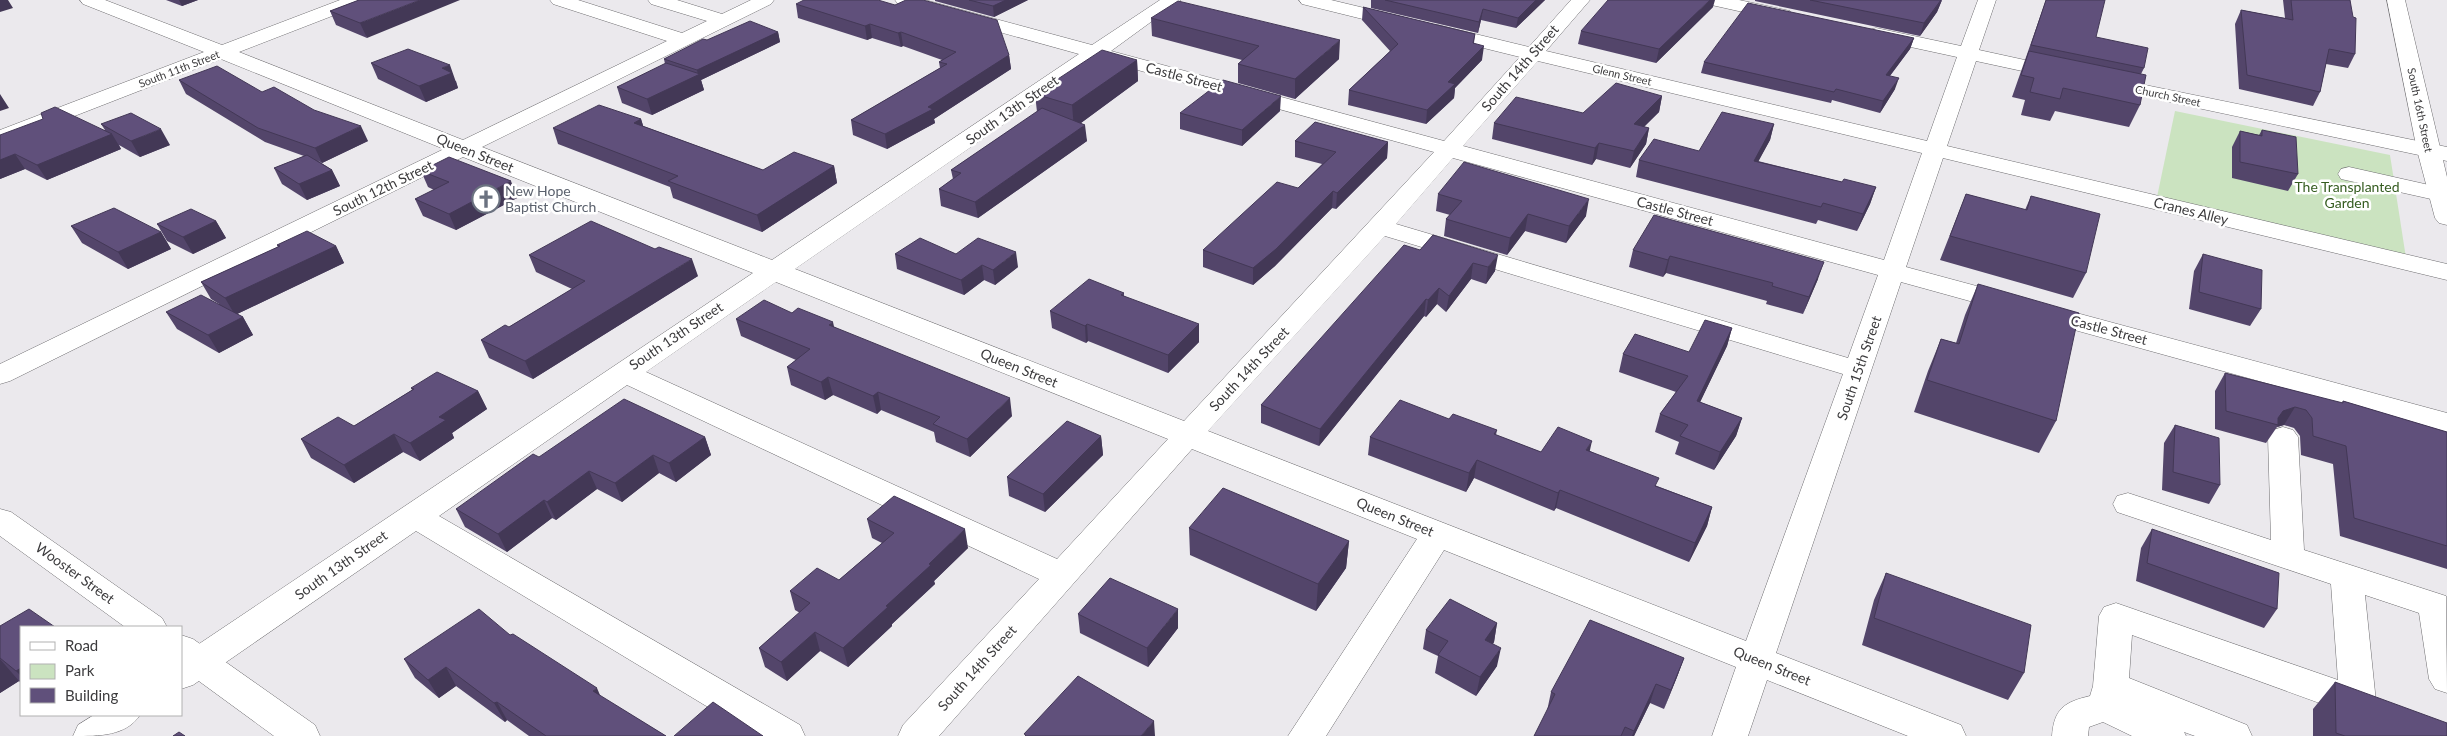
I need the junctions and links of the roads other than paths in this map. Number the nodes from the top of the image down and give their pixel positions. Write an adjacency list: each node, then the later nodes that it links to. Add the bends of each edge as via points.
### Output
1 (89, 0): 17 (street, Queen Street)
2 (357, 0): 17 (street, South 11th Street)
3 (559, 0): 16 (street)
4 (657, 0): 14 (street)
5 (765, 0): 14 (street, South 12th Street)
6 (904, 0): 18 (street, Castle Street)
7 (1172, 0): 18 (street, South 13th Street)
8 (1308, 0): 19 (street, Glenn Street)
9 (1581, 0): 19 (street, South 14th Street)
10 (1713, 0): 13 (street)
11 (1987, 0): 20 (street, South 15th Street)
12 (2396, 0): 25 (street, South 16th Street)
13 (1798, 18)
14 (724, 20): 16 (street, South 12th Street)
15 (1855, 30): 20 (street, Church Street)
16 (684, 40): 22 (street, South 12th Street)
17 (222, 52): 21 (street, South 11th Street); 22 (street, Queen Street)
18 (1095, 52): 24 (street, Castle Street); 31 (street, South 13th Street)
19 (1532, 54): 23 (street, Glenn Street); 24 (street, South 14th Street)
20 (1969, 54): 23 (street, South 15th Street); 25 (street, Church Street)
21 (0, 138)
22 (464, 148): 31 (street, Queen Street); 35 (street, South 12th Street)
23 (1936, 149): 30 (street, South 15th Street); 32 (street, Cranes Alley)
24 (1449, 150): 29 (street, South 14th Street); 30 (street, Castle Street)
25 (2437, 152): 27 (street, South 16th Street)
26 (2349, 174): 27 (street)
27 (2440, 194): 28 (street, South 16th Street)
28 (2447, 218)
29 (1380, 227): 33 (street); 37 (street, South 14th Street)
30 (1892, 270): 33 (street, South 15th Street); 36 (street, Castle Street)
31 (773, 271): 34 (street, South 13th Street); 37 (street, Queen Street)
32 (2447, 272)
33 (1859, 370): 47 (street, South 15th Street)
34 (623, 372): 40 (street, South 13th Street); 44 (street)
35 (0, 375)
36 (2447, 423)
37 (1188, 435): 42 (street, Queen Street); 44 (street, South 14th Street)
38 (2283, 437): 43 (street)
39 (2128, 504): 43 (street)
40 (413, 515): 48 (street, South 13th Street); 54 (street)
41 (0, 520): 46 (street, Wooster Street)
42 (1438, 534): 47 (street, Queen Street); 56 (street)
43 (2288, 557): 45 (street)
44 (1061, 575): 55 (street, South 14th Street)
45 (2347, 577): 49 (street, via 2434,605); 50 (street, via 2358,702 2116,616)
46 (149, 626)
47 (1755, 660): 57 (street, South 15th Street); 58 (street, Queen Street)
48 (187, 662): 53 (street)
49 (2447, 679)
50 (2108, 697): 59 (street, via 2071,722); 60 (street); 61 (street)
51 (121, 716): 52 (street)
52 (91, 736)
53 (302, 736)
54 (787, 736)
55 (916, 736)
56 (1306, 736)
57 (1730, 736)
58 (1948, 736)
59 (2070, 736)
60 (2168, 736)
61 (2234, 736)

